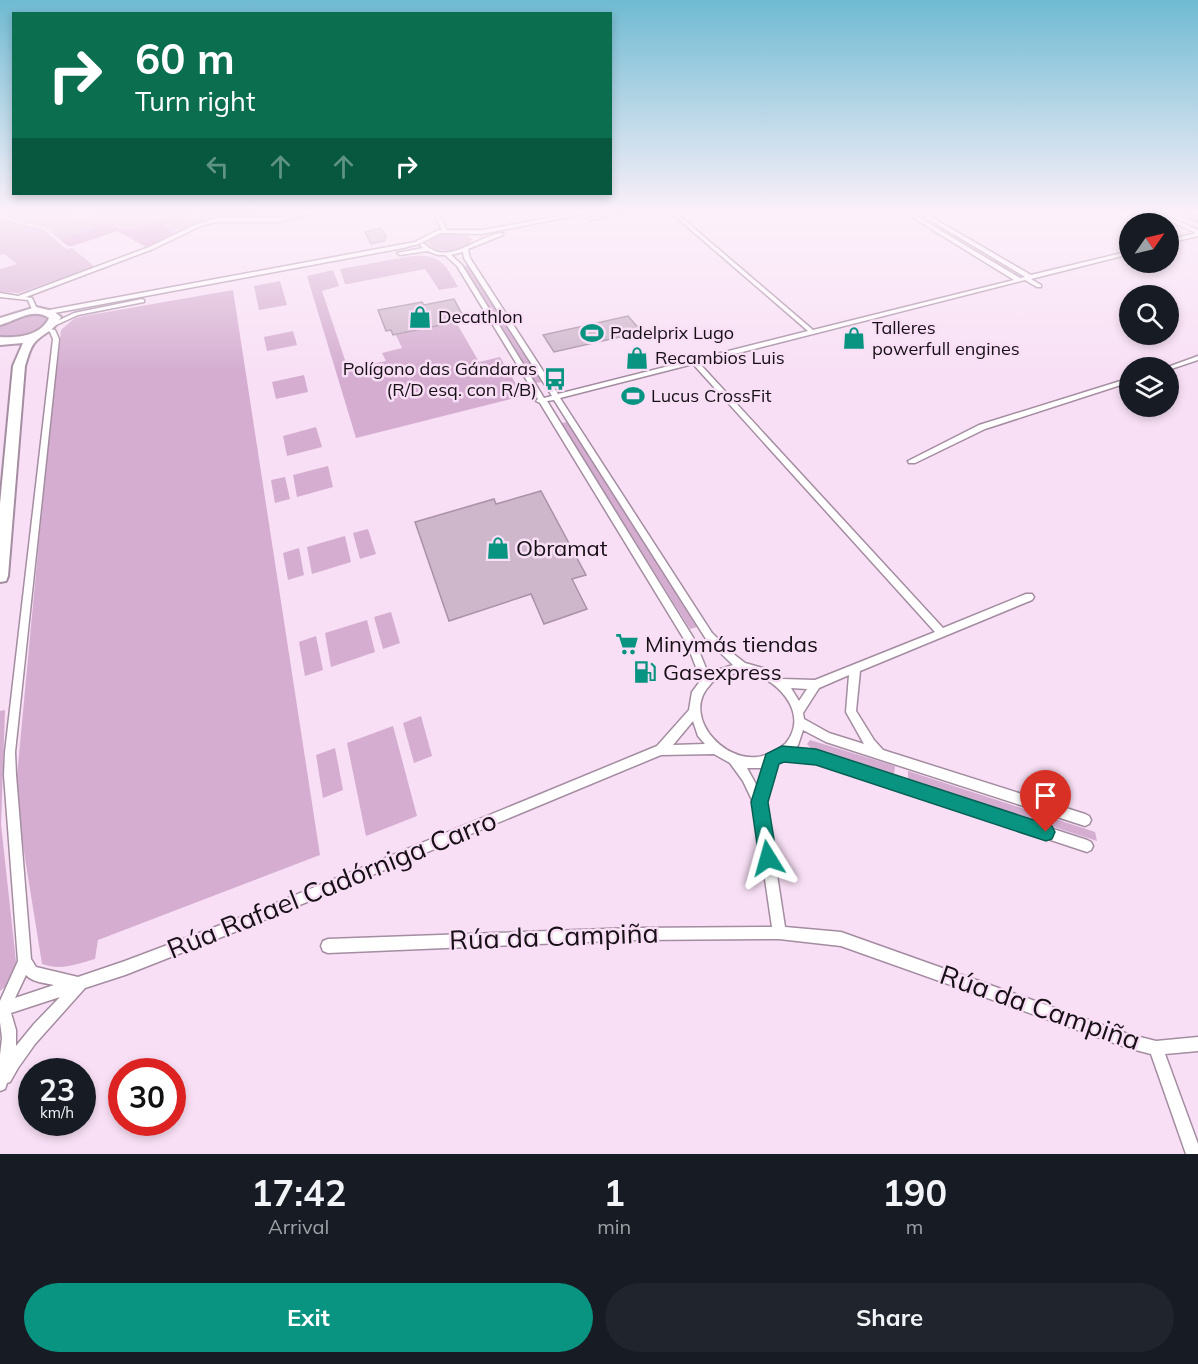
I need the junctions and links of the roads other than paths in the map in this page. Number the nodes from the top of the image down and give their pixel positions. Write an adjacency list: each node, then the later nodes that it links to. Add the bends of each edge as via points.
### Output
1 (106, 265): 13 (street)
2 (302, 265): 15 (street)
3 (340, 265): 19 (street, via 92,310)
4 (459, 265): 29 (street)
5 (471, 265): 28 (street)
6 (734, 265): 20 (street)
7 (1001, 265): 10 (street)
8 (1004, 265): 10 (street)
9 (1078, 265): 10 (street)
10 (1025, 278): 11 (street); 20 (street)
11 (1039, 286)
12 (0, 295): 13 (street)
13 (20, 297): 14 (street, via 30,299)
14 (35, 311): 15 (highway); 17 (highway)
15 (49, 312): 19 (highway, via 55,317)
16 (0, 313): 17 (highway)
17 (17, 314): 18 (highway)
18 (0, 322)
19 (50, 327): 21 (highway); 51 (street, via 56,339 10,752)
20 (812, 332): 24 (street)
21 (35, 335): 22 (highway); 26 (highway)
22 (3, 341): 26 (highway)
23 (1198, 358): 25 (street)
24 (694, 362): 28 (street); 33 (street)
25 (1179, 364)
26 (19, 366): 31 (highway)
27 (1119, 383): 30 (street, via 982,427)
28 (557, 397): 29 (street); 34 (street, via 709,636)
29 (540, 401): 36 (street, via 691,642)
30 (912, 461)
31 (0, 576)
32 (1029, 597): 33 (street)
33 (942, 633): 35 (street)
34 (743, 667): 36 (street, via 719,671); 37 (street)
35 (855, 669): 38 (street); 43 (street, via 851,712)
36 (706, 679): 39 (street, via 694,699)
37 (780, 683): 38 (street); 40 (street, via 788,691)
38 (815, 685): 40 (street)
39 (693, 713): 41 (street, via 704,738); 42 (street, Rúa Rafael Cadórniga Carro)
40 (798, 716): 43 (street, via 826,737); 44 (street, via 795,740)
41 (714, 748): 42 (street, Rúa Rafael Cadórniga Carro); 45 (street)
42 (660, 750): 52 (street, Rúa Rafael Cadórniga Carro, via 247,921)
43 (880, 754): 47 (street)
44 (777, 757): 45 (street, via 750,762); 46 (street); 48 (street, via 816,757)
45 (734, 759): 46 (street)
46 (760, 802): 49 (street)
47 (1085, 820)
48 (1088, 846)
49 (780, 933): 50 (street, Rúa da Campiña, via 634,934); 55 (street, Rúa da Campiña, via 841,939)
50 (328, 946)
51 (25, 961): 52 (street, via 32,973); 53 (street)
52 (80, 984): 53 (street, Rúa Rafael Cadórniga Carro); 56 (street, via 17,1053)
53 (1, 1010): 56 (street, via 10,1028 10,1040)
54 (1198, 1044): 55 (street, Rúa da Campiña)
55 (1156, 1048): 57 (street)
56 (0, 1086)
57 (1194, 1154)

